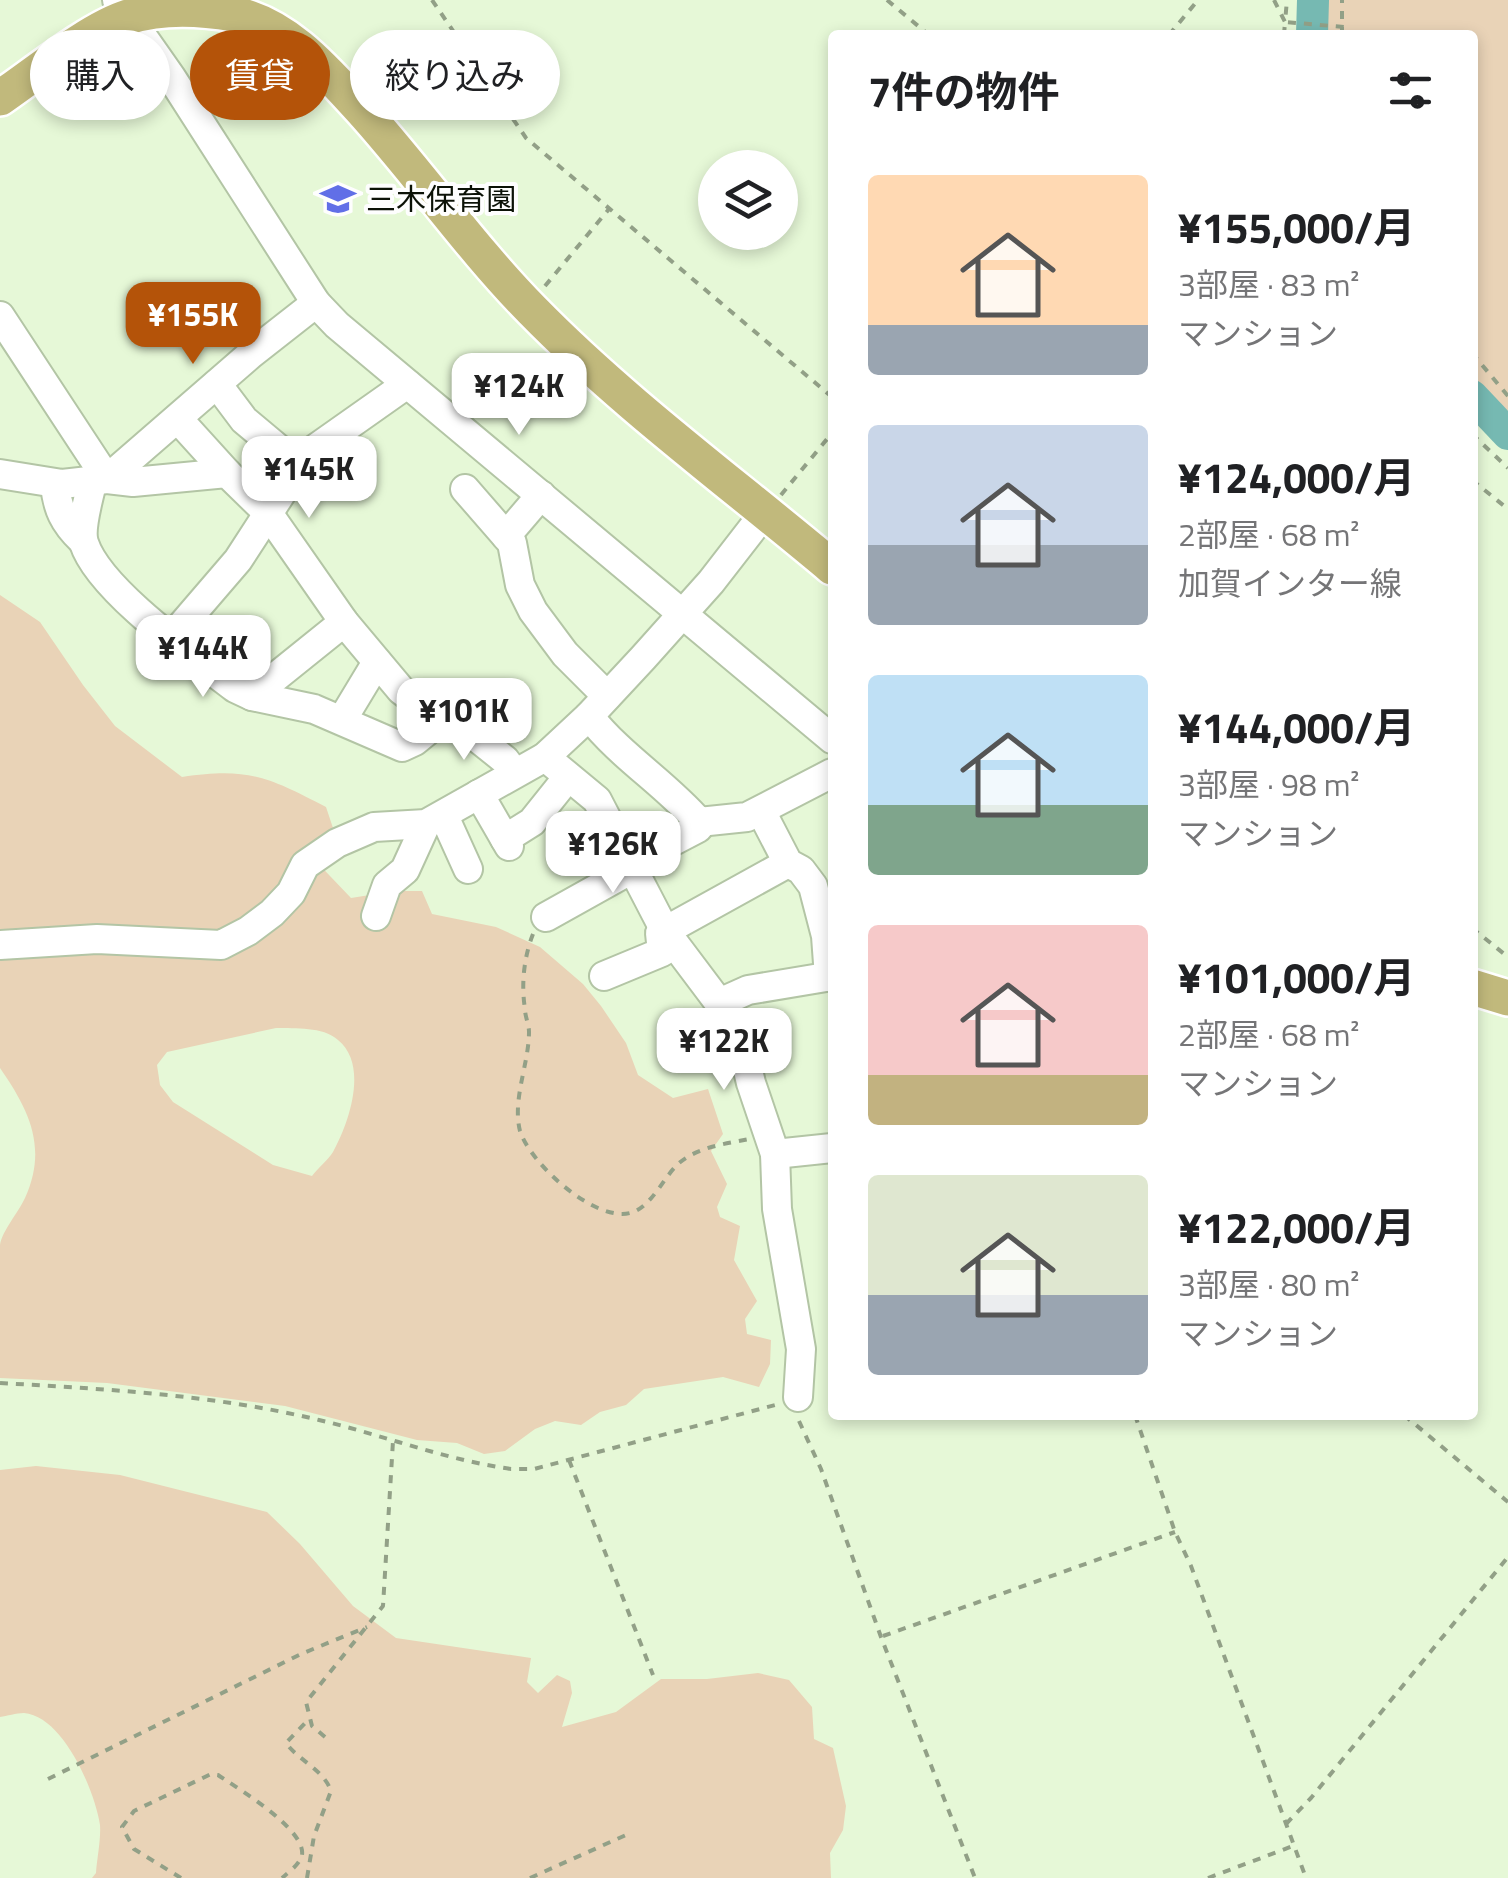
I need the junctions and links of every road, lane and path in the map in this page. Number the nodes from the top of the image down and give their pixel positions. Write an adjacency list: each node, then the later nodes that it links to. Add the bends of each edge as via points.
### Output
1 (432, 0): 15 (path, via 526,138)
2 (888, 0): 10 (path)
3 (1198, 0): 11 (path)
4 (1274, 0): 8 (path)
5 (1288, 0): 8 (path)
6 (1342, 0): 9 (path)
7 (126, 6): 14 (main road, via 102,30); 16 (street); 17 (main road, via 237,15 290,41 378,128)
8 (1284, 22): 9 (path); 12 (path)
9 (1344, 27): 13 (path)
10 (923, 30)
11 (1172, 30)
12 (1284, 30)
13 (1343, 30)
14 (0, 98)
15 (609, 209): 17 (path); 22 (path)
16 (316, 303): 20 (street); 21 (street)
17 (528, 306): 36 (main road, via 584,361)
18 (0, 316): 32 (street)
19 (1478, 360): 23 (path)
20 (218, 384): 24 (street); 27 (street, via 244,420)
21 (407, 384): 27 (street); 31 (street)
22 (828, 394)
23 (1508, 396)
24 (178, 419): 29 (street); 32 (street)
25 (828, 439): 36 (path)
26 (1478, 440): 28 (path)
27 (299, 466): 38 (street)
28 (1508, 468)
29 (227, 473): 32 (street); 38 (street)
30 (0, 474): 33 (street)
31 (517, 474): 35 (street); 39 (street, via 473,498)
32 (100, 481): 33 (street); 40 (street)
33 (56, 484): 40 (street, via 56,503)
34 (1478, 485): 37 (path)
35 (541, 495): 39 (street); 42 (street)
36 (777, 500): 41 (main road); 42 (street)
37 (1508, 509)
38 (268, 513): 43 (street); 44 (street)
39 (506, 536): 47 (street, via 533,611)
40 (82, 540): 44 (street, via 116,589)
41 (828, 561)
42 (682, 616): 47 (street); 50 (street)
43 (344, 622): 45 (street); 46 (street)
44 (175, 640): 46 (street)
45 (377, 662): 48 (street); 49 (street)
46 (252, 696): 49 (street)
47 (598, 706): 51 (street); 58 (street, via 611,744)
48 (433, 712): 49 (street, via 415,741 402,747); 52 (street, via 466,728)
49 (342, 720)
50 (828, 735)
51 (546, 756): 52 (street); 54 (street)
52 (514, 772): 55 (street)
53 (828, 775): 56 (street)
54 (568, 777): 55 (street, via 507,842); 60 (street, via 597,800)
55 (478, 794): 57 (street)
56 (761, 811): 58 (street); 59 (street)
57 (435, 820): 61 (street); 62 (street, via 405,870 387,885); 66 (street, via 374,827 337,843 305,865 272,913 220,945 97,938)
58 (702, 822): 60 (street)
59 (788, 863): 64 (street); 67 (street, via 812,886)
60 (631, 866): 63 (street); 64 (street)
61 (468, 868)
62 (376, 916)
63 (546, 917): 75 (path, via 527,949 529,1031 518,1107 528,1150 541,1167 606,1212 630,1213 692,1154 719,1144)
64 (664, 930): 69 (street, via 662,952); 73 (street)
65 (1478, 933): 68 (path)
66 (0, 945)
67 (828, 952)
68 (1508, 957)
69 (604, 976)
70 (828, 977): 73 (street, via 748,990)
71 (1478, 989): 72 (main road)
72 (1508, 998)
73 (723, 1008): 74 (street); 75 (street, via 738,1028)
74 (675, 1048)
75 (772, 1145): 76 (street); 78 (street, via 801,1349)
76 (828, 1148)
77 (0, 1384): 81 (path, via 204,1401)
78 (798, 1396): 82 (path); 87 (path, via 797,1416)
79 (1137, 1420): 84 (path)
80 (1410, 1420): 83 (path)
81 (394, 1441): 82 (path, via 511,1469); 86 (path, via 384,1606)
82 (569, 1460): 88 (path)
83 (1508, 1502)
84 (1175, 1532): 87 (path); 92 (path)
85 (1508, 1556): 92 (path)
86 (367, 1627): 89 (path, via 306,1702); 91 (path)
87 (881, 1637): 99 (path)
88 (653, 1675)
89 (309, 1719): 90 (path); 97 (path, via 286,1743 331,1790)
90 (325, 1737)
91 (48, 1779)
92 (1286, 1824): 94 (path)
93 (626, 1835): 98 (path)
94 (1293, 1846): 100 (path); 101 (path)
95 (181, 1878): 96 (path, via 134,1849 122,1827 134,1811 211,1774 294,1834 301,1859)
96 (282, 1878)
97 (307, 1878)
98 (530, 1878)
99 (975, 1878)
100 (1208, 1878)
101 (1306, 1878)

